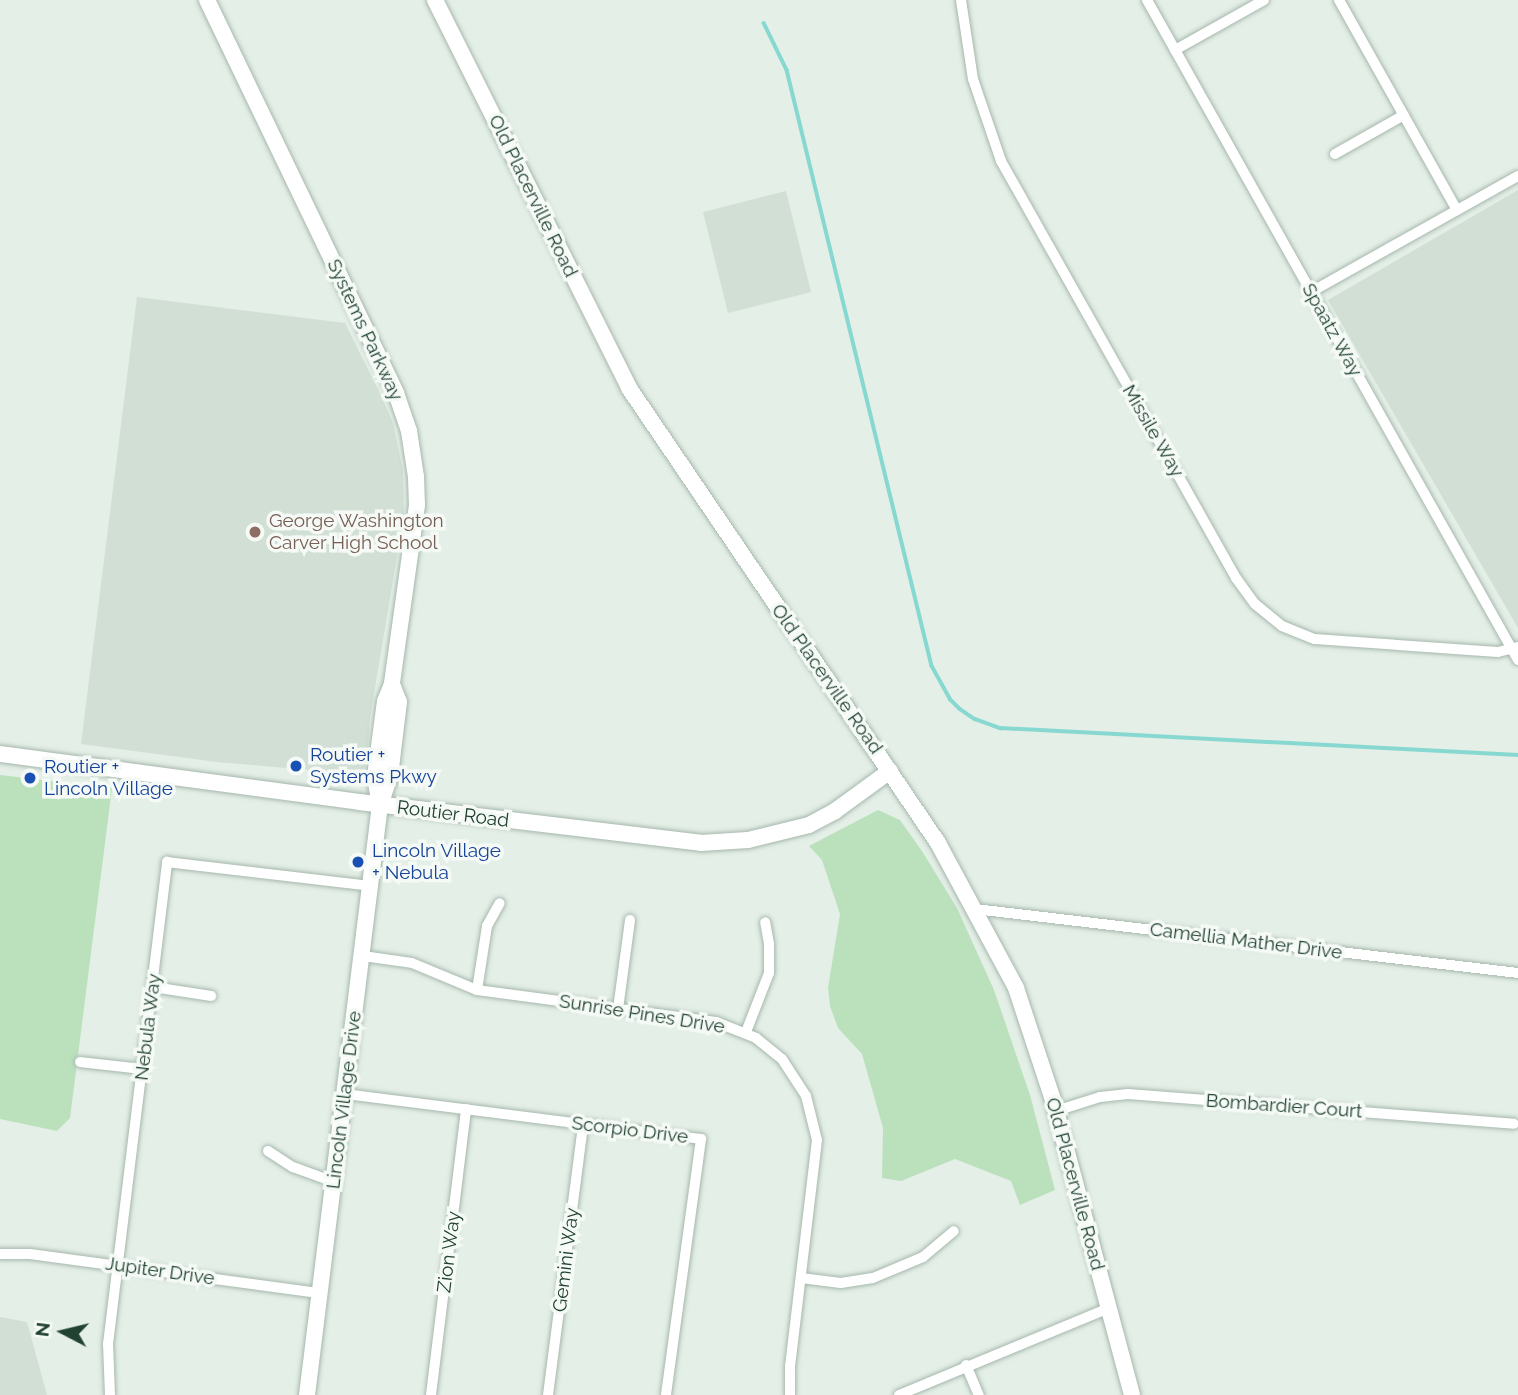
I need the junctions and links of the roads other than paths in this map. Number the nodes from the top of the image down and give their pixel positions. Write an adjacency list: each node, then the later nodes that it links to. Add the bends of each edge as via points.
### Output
1 (208, 0): 16 (street, Systems Parkway, via 396,393 408,431 417,505 393,684 385,701 375,777)
2 (435, 0): 15 (street, Old Placerville Road, via 629,388)
3 (961, 0): 13 (street, Missile Way, via 982,111 1002,160 1236,578 1255,604 1282,626 1315,639)
4 (1147, 0): 7 (street, Spaatz Way)
5 (1264, 0): 7 (street)
6 (1339, 0): 8 (street)
7 (1175, 50): 12 (street, Spaatz Way)
8 (1404, 115): 9 (street); 11 (street)
9 (1335, 154)
10 (1518, 176): 11 (street)
11 (1457, 210): 12 (street)
12 (1311, 292): 13 (street, Spaatz Way)
13 (1516, 652)
14 (0, 754): 16 (street, Routier Road)
15 (890, 771): 16 (street, Routier Road, via 809,825 733,842 670,841); 19 (street, Old Placerville Road)
16 (380, 805): 17 (street, Lincoln Village Drive)
17 (370, 886): 22 (street, Lincoln Village Drive); 24 (street, Nebula Way, via 167,862)
18 (500, 903): 25 (street, via 487,926)
19 (975, 909): 23 (street, Camellia Mather Drive); 33 (street, Old Placerville Road, via 1016,988)
20 (630, 920): 27 (street)
21 (765, 922): 28 (street, via 769,973)
22 (363, 956): 25 (street, Sunrise Pines Drive, via 412,964); 31 (street, Lincoln Village Drive)
23 (1518, 973)
24 (153, 987): 26 (street); 30 (street, Nebula Way)
25 (477, 990): 27 (street, Sunrise Pines Drive)
26 (211, 996)
27 (618, 1009): 28 (street, Sunrise Pines Drive, via 716,1022)
28 (746, 1032): 41 (street, Sunrise Pines Drive, via 789,1067 814,1117 816,1162)
29 (80, 1062): 30 (street)
30 (142, 1069): 40 (street, Nebula Way)
31 (345, 1094): 32 (street, Scorpio Drive); 37 (street, Lincoln Village Drive)
32 (466, 1110): 34 (street, Scorpio Drive); 47 (street, Zion Way)
33 (1056, 1111): 35 (street, Bombardier Court, via 1100,1097 1142,1095); 43 (street, Old Placerville Road)
34 (583, 1124): 48 (street, Gemini Way); 49 (street, Scorpio Drive, via 701,1139)
35 (1514, 1124)
36 (268, 1151): 37 (street, via 293,1167)
37 (334, 1182): 42 (street, Lincoln Village Drive)
38 (954, 1231): 41 (street, via 923,1257 873,1278 841,1283)
39 (0, 1254): 40 (street, Jupiter Drive)
40 (118, 1266): 42 (street, Jupiter Drive); 45 (street, Nebula Way, via 107,1357)
41 (801, 1278): 50 (street, Sunrise Pines Drive)
42 (320, 1293): 46 (street, Lincoln Village Drive)
43 (1109, 1308): 44 (street); 53 (street, Old Placerville Road)
44 (966, 1365): 51 (street); 52 (street)
45 (110, 1395)
46 (307, 1395)
47 (431, 1395)
48 (548, 1395)
49 (666, 1395)
50 (790, 1395)
51 (899, 1395)
52 (979, 1395)
53 (1132, 1395)

